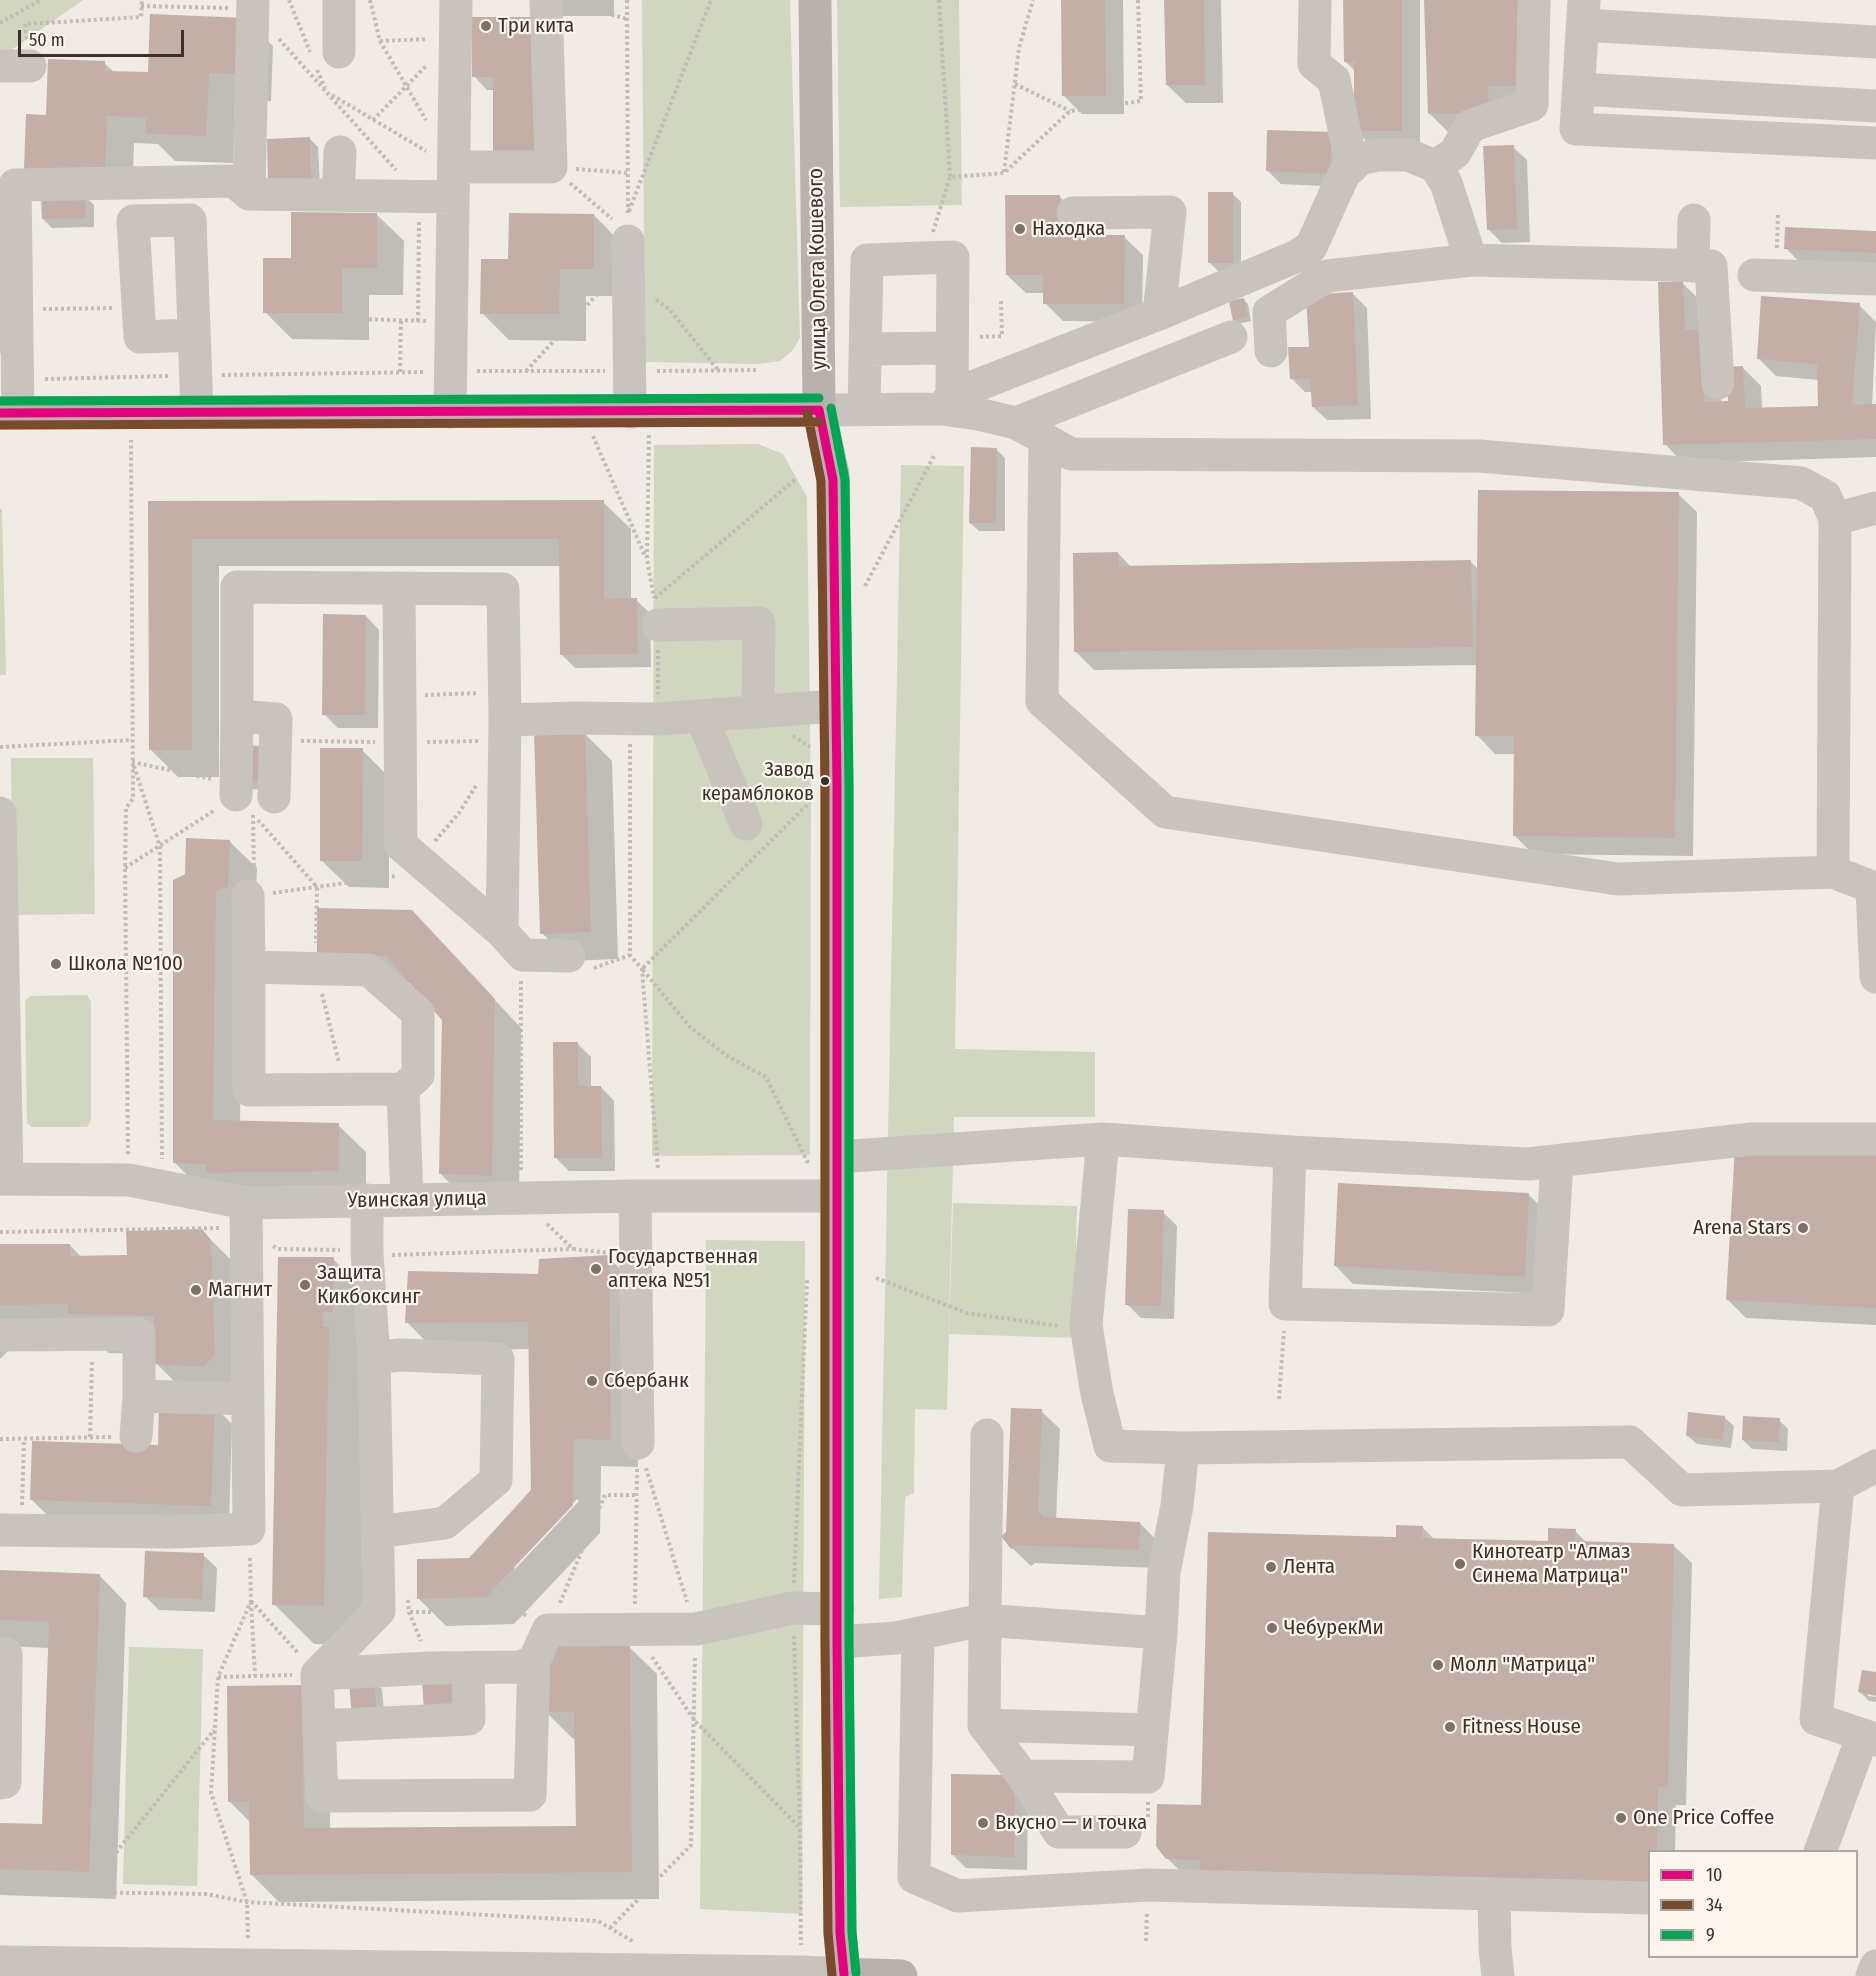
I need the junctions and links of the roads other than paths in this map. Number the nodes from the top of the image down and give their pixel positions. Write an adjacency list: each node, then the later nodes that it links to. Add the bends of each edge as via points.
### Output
1 (339, 0): 10 (street)
2 (456, 0): 17 (street)
3 (546, 0): 17 (street, via 551,167)
4 (815, 0): 36 (main road, улица Олега Кошевого)
5 (1315, 0): 15 (street, via 1314,64 1334,80)
6 (1534, 0): 16 (street, via 1532,105 1470,126 1455,153)
7 (253, 5): 18 (street)
8 (1583, 12): 9 (street); 11 (street)
9 (1876, 42)
10 (339, 52)
11 (1579, 89): 12 (street); 13 (street, via 1576,129)
12 (1876, 106)
13 (1876, 143)
14 (340, 152): 19 (street)
15 (1352, 166): 16 (street, via 1360,159 1378,155 1408,155); 27 (street, via 1344,174 1311,247)
16 (1435, 166): 23 (street, via 1446,183)
17 (453, 182): 19 (street, via 420,197); 38 (street)
18 (249, 194): 19 (street); 39 (street, via 234,181 15,185 18,380)
19 (338, 195)
20 (1073, 213): 27 (street, via 1170,212)
21 (1694, 220): 24 (street)
22 (628, 245): 40 (street, via 629,371)
23 (1471, 260): 24 (street); 32 (street, via 1327,276 1269,312)
24 (1693, 266): 33 (street, via 1711,266)
25 (1765, 276): 26 (street)
26 (1876, 279)
27 (1159, 314): 34 (street)
28 (194, 335): 28 (street, via 190,220 133,221 140,336); 37 (street)
29 (1231, 337): 41 (street)
30 (952, 348): 31 (street); 31 (street, via 953,257 867,260); 34 (street)
31 (865, 349): 35 (street)
32 (1271, 351)
33 (1718, 383)
34 (947, 402): 35 (street); 41 (street)
35 (864, 410): 36 (street)
36 (819, 411): 40 (main road); 47 (main road, улица Олега Кошевого, via 833,480)
37 (197, 412): 38 (main road); 39 (main road)
38 (450, 412): 40 (main road)
39 (9, 413)
40 (634, 422)
41 (1016, 423): 42 (street)
42 (1045, 440): 44 (street, via 1071,454 1479,456 1801,483 1825,496); 54 (street, via 1042,701 1165,812 1618,879)
43 (1876, 507): 44 (street)
44 (1835, 519): 54 (street)
45 (399, 588): 49 (street, via 237,587); 51 (street, via 502,589); 56 (street, via 401,844 407,873)
46 (656, 612): 48 (street, via 759,623)
47 (835, 706): 48 (street); 64 (main road, улица Олега Кошевого, via 837,785)
48 (758, 711): 50 (street)
49 (237, 716): 49 (street, via 254,802 275,741 276,719)
50 (701, 716): 51 (street); 53 (street)
51 (505, 730): 56 (street)
52 (0, 813): 66 (street)
53 (746, 824)
54 (1833, 872): 59 (street, via 1872,887)
55 (251, 896): 58 (street)
56 (502, 932): 57 (street, via 523,956)
57 (569, 956)
58 (249, 967): 60 (street, via 369,970 418,1013 418,1075); 60 (street, via 249,1090)
59 (1876, 977)
60 (404, 1089): 70 (street)
61 (1103, 1139): 63 (street); 64 (street); 79 (street, via 1086,1325 1110,1446)
62 (1876, 1139): 65 (street, via 1752,1139)
63 (1290, 1152): 65 (street, via 1528,1164); 65 (street, via 1285,1305 1548,1310)
64 (824, 1157): 68 (main road, улица Олега Кошевого)
65 (1557, 1161)
66 (3, 1179): 71 (street, Увинская улица, via 129,1180 163,1185)
67 (648, 1196): 68 (street, Увинская улица); 70 (street, Увинская улица); 78 (street)
68 (837, 1196): 84 (main road, улица Олега Кошевого)
69 (367, 1200): 70 (street, Увинская улица); 71 (street, Увинская улица); 73 (street)
70 (407, 1200)
71 (245, 1214): 75 (street)
72 (0, 1335): 74 (street, via 139,1334)
73 (374, 1358): 83 (street); 83 (street, via 400,1355 498,1359 496,1480 445,1523)
74 (139, 1396): 75 (street); 77 (street)
75 (247, 1399): 82 (street, via 249,1529)
76 (987, 1435): 85 (street)
77 (136, 1436)
78 (638, 1443)
79 (1183, 1448): 81 (street, via 1630,1442 1682,1490); 87 (street, via 1164,1572)
80 (1876, 1466): 81 (street)
81 (1838, 1486): 98 (street, via 1816,1719)
82 (0, 1530)
83 (377, 1532): 93 (street, via 379,1611)
84 (838, 1609): 88 (main road, улица Олега Кошевого); 90 (street, via 793,1608 696,1629 548,1630)
85 (983, 1620): 86 (street); 87 (street); 95 (street)
86 (918, 1633): 88 (street); 103 (street, via 914,1877 958,1896 1148,1885)
87 (1161, 1633): 97 (street)
88 (837, 1642): 109 (main road, улица Олега Кошевого, via 840,1933)
89 (0, 1654): 100 (street, via 6,1654 5,1782)
90 (534, 1661): 91 (street, via 521,1667); 96 (street, via 530,1795 322,1796)
91 (468, 1668): 92 (street); 94 (street, via 469,1719)
92 (394, 1670): 93 (street); 94 (street)
93 (317, 1674): 96 (street)
94 (398, 1722): 96 (street)
95 (984, 1725): 97 (street); 99 (street)
96 (319, 1726)
97 (1152, 1730): 99 (street, via 1148,1777)
98 (1869, 1738): 102 (street)
99 (1023, 1776): 101 (street, via 1059,1833)
100 (0, 1782)
101 (1125, 1832)
102 (1820, 1850)
103 (1494, 1894): 104 (street); 111 (street)
104 (1648, 1898)
105 (0, 1962): 108 (street)
106 (1876, 1966): 112 (street)
107 (267, 1968): 108 (street); 109 (street)
108 (198, 1970)
109 (844, 1975): 110 (main road)
110 (901, 1976)
111 (1498, 1976)
112 (1872, 1976)

